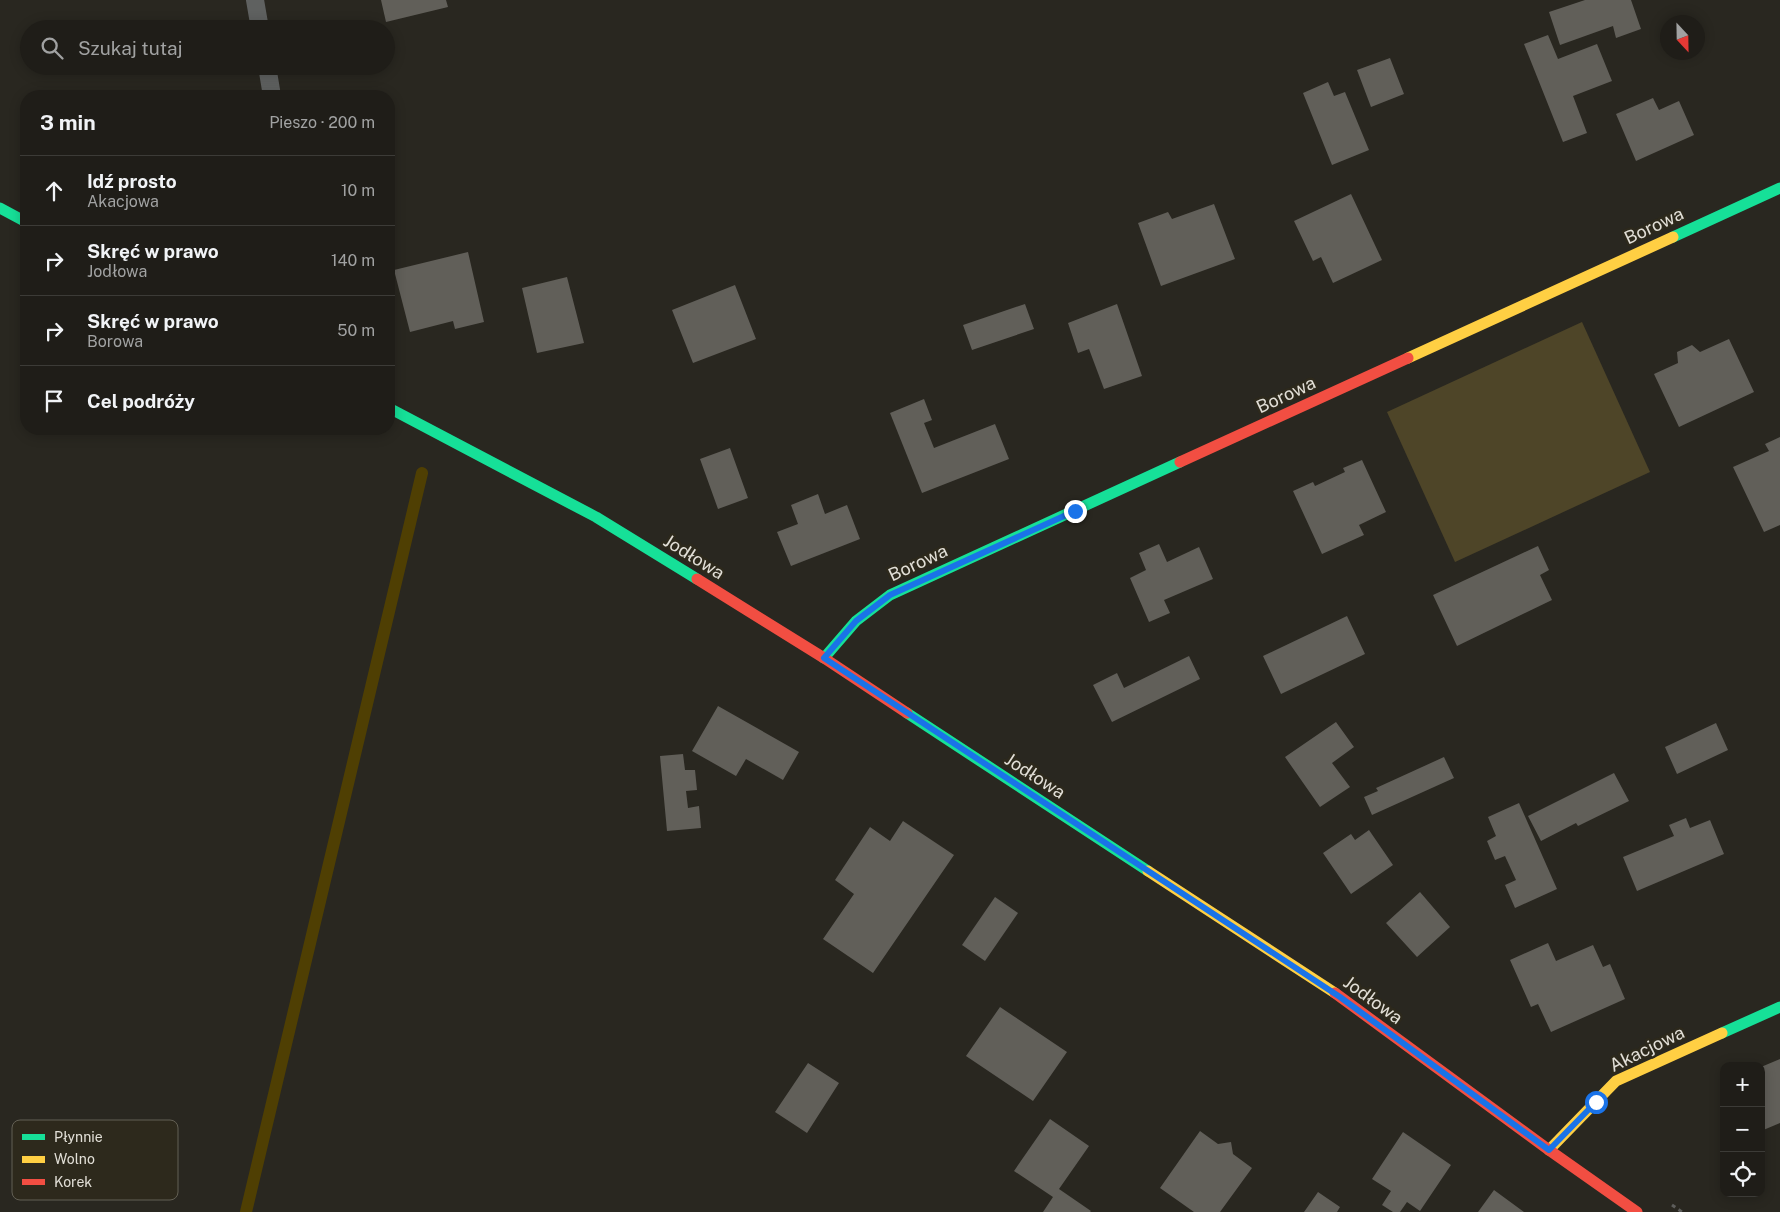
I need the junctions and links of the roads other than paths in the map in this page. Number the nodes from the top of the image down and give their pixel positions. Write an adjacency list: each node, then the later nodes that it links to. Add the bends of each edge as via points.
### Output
1 (255, 0): 2 (lane)
2 (258, 20)
3 (268, 75): 4 (lane)
4 (271, 90)
5 (1780, 189): 9 (street, Borowa, via 890,595 856,621)
6 (0, 208): 7 (street)
7 (20, 219)
8 (395, 411): 9 (street, Jodłowa, via 596,517)
9 (824, 658): 11 (street, Jodłowa, via 1340,997)
10 (1780, 1007): 11 (street, Akacjowa, via 1616,1081)
11 (1549, 1150): 12 (street, Jodłowa)
12 (1637, 1212)

